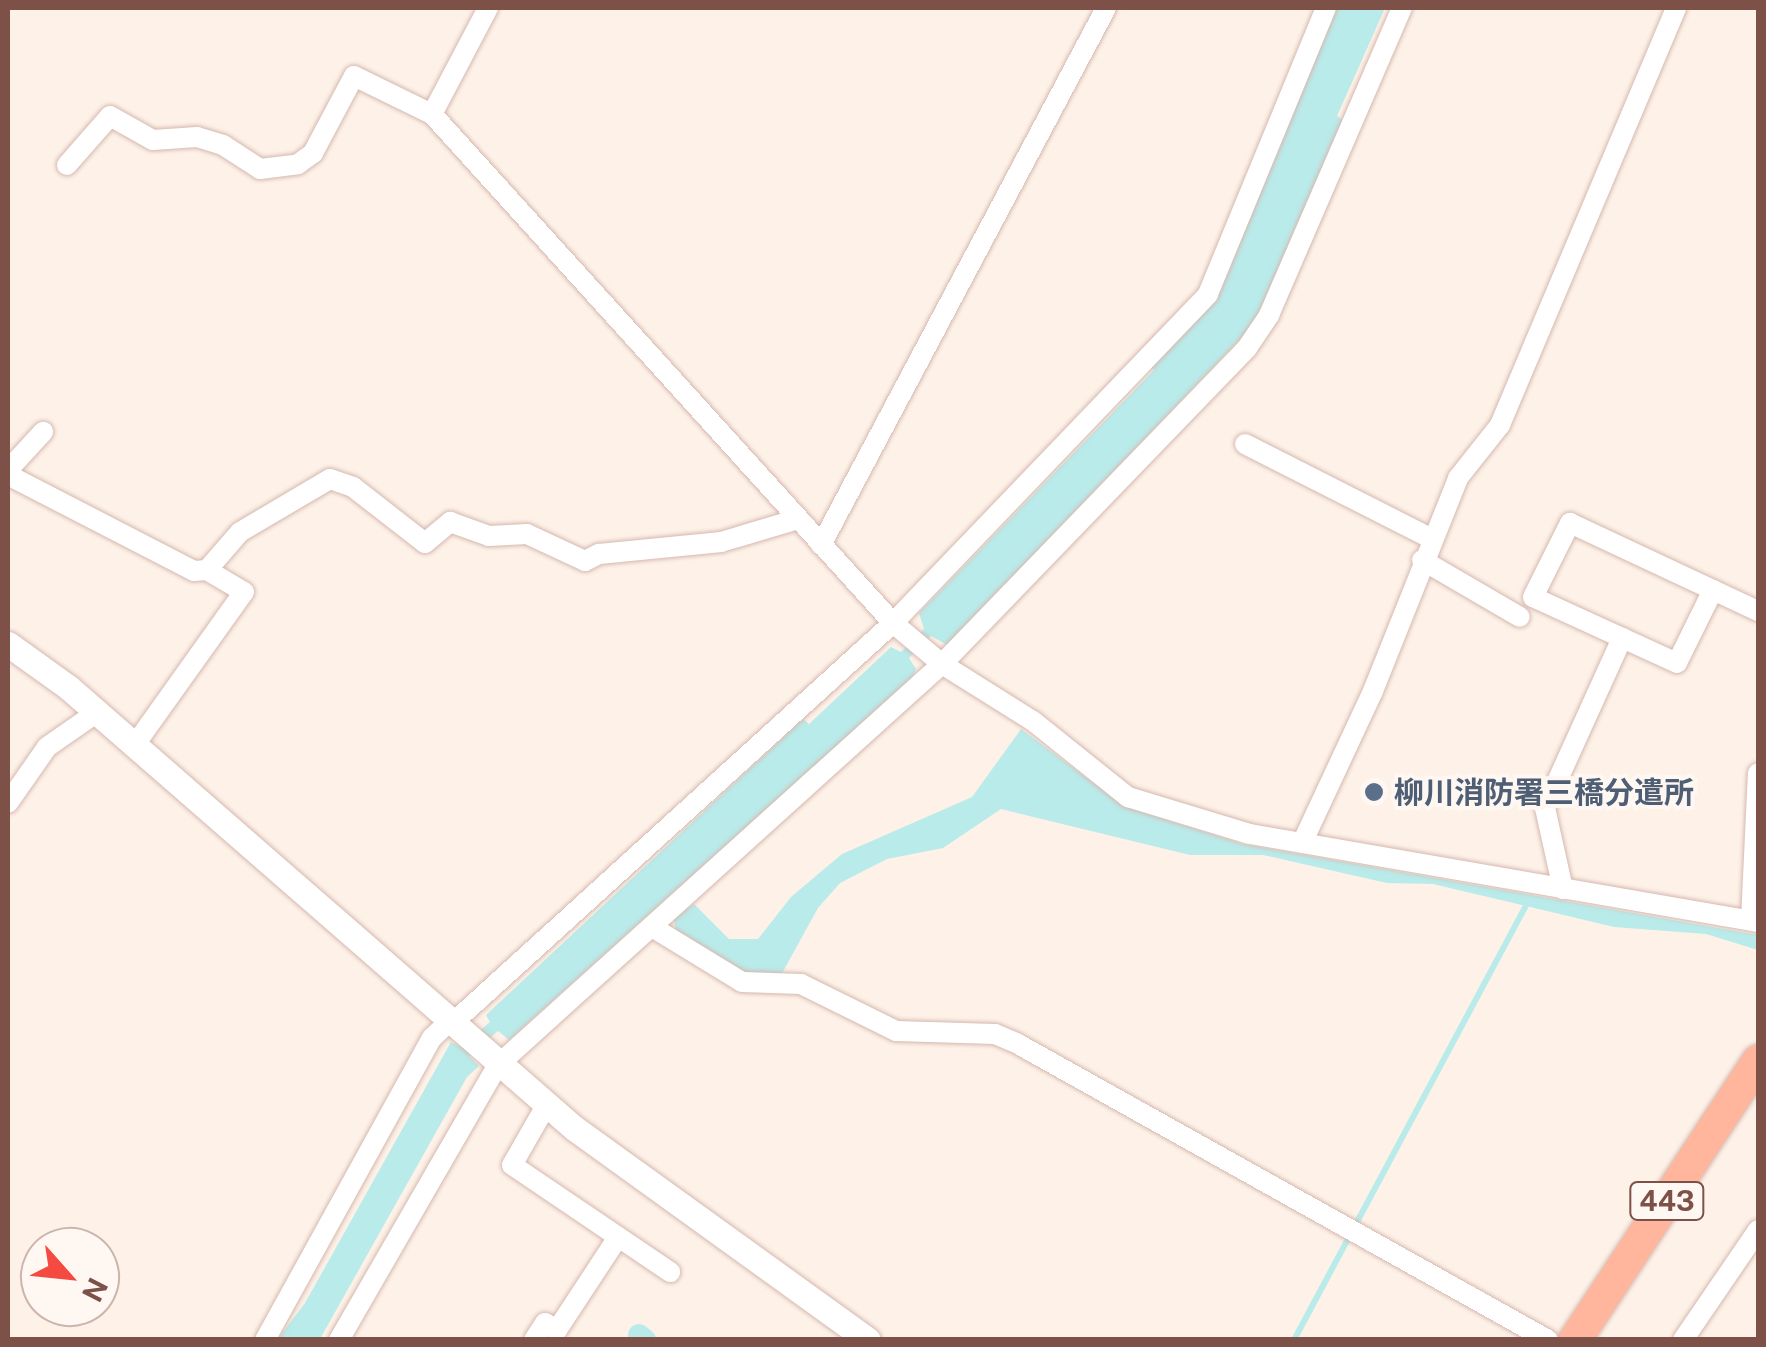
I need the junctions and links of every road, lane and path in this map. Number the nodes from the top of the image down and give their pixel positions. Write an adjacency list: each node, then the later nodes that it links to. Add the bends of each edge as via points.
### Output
1 (488, 8): 6 (street)
2 (1106, 8): 13 (street)
3 (1326, 8): 19 (street, via 1208,294)
4 (1402, 8): 22 (street, via 1269,315 1247,348)
5 (1676, 8): 12 (street, via 1500,425 1458,478)
6 (432, 114): 7 (street, via 354,76 313,152 298,164 260,168 222,144 198,137 153,140 110,116); 11 (street)
7 (67, 166)
8 (43, 432): 10 (street)
9 (1245, 444): 12 (street)
10 (10, 462): 15 (street, via 194,571)
11 (798, 520): 13 (street); 15 (street, via 721,542 599,554 585,562 527,534 489,536 460,523 450,522 425,543 353,487 330,479 240,532)
12 (1430, 538): 14 (street)
13 (821, 545): 19 (street)
14 (1422, 560): 18 (street); 27 (street, via 1373,691)
15 (207, 570): 24 (street, via 244,592)
16 (1713, 590): 17 (street); 20 (street, via 1677,663); 20 (street, via 1570,523 1533,597)
17 (1758, 611)
18 (1520, 617)
19 (893, 623): 22 (street); 31 (street)
20 (1622, 638): 28 (street, via 1545,808)
21 (8, 644): 23 (street)
22 (942, 664): 27 (street, via 1034,721 1128,796 1250,834); 30 (street)
23 (96, 713): 24 (street); 26 (street, via 47,747)
24 (134, 746): 31 (street)
25 (1758, 773): 29 (street)
26 (8, 803)
27 (1304, 838): 28 (street)
28 (1562, 889): 29 (street)
29 (1755, 921)
30 (652, 927): 32 (street); 42 (street, via 742,982 801,984 896,1032 995,1034 1018,1044)
31 (458, 1024): 32 (street); 38 (street, via 432,1038)
32 (498, 1060): 34 (street); 39 (street)
33 (1758, 1062): 43 (highway, 443)
34 (547, 1104): 36 (street, via 512,1165); 41 (street)
35 (1758, 1230): 44 (street)
36 (618, 1237): 37 (street); 40 (street, via 557,1330 545,1323)
37 (670, 1272)
38 (265, 1340)
39 (339, 1340)
40 (534, 1340)
41 (868, 1340)
42 (1548, 1340)
43 (1575, 1340)
44 (1684, 1340)

